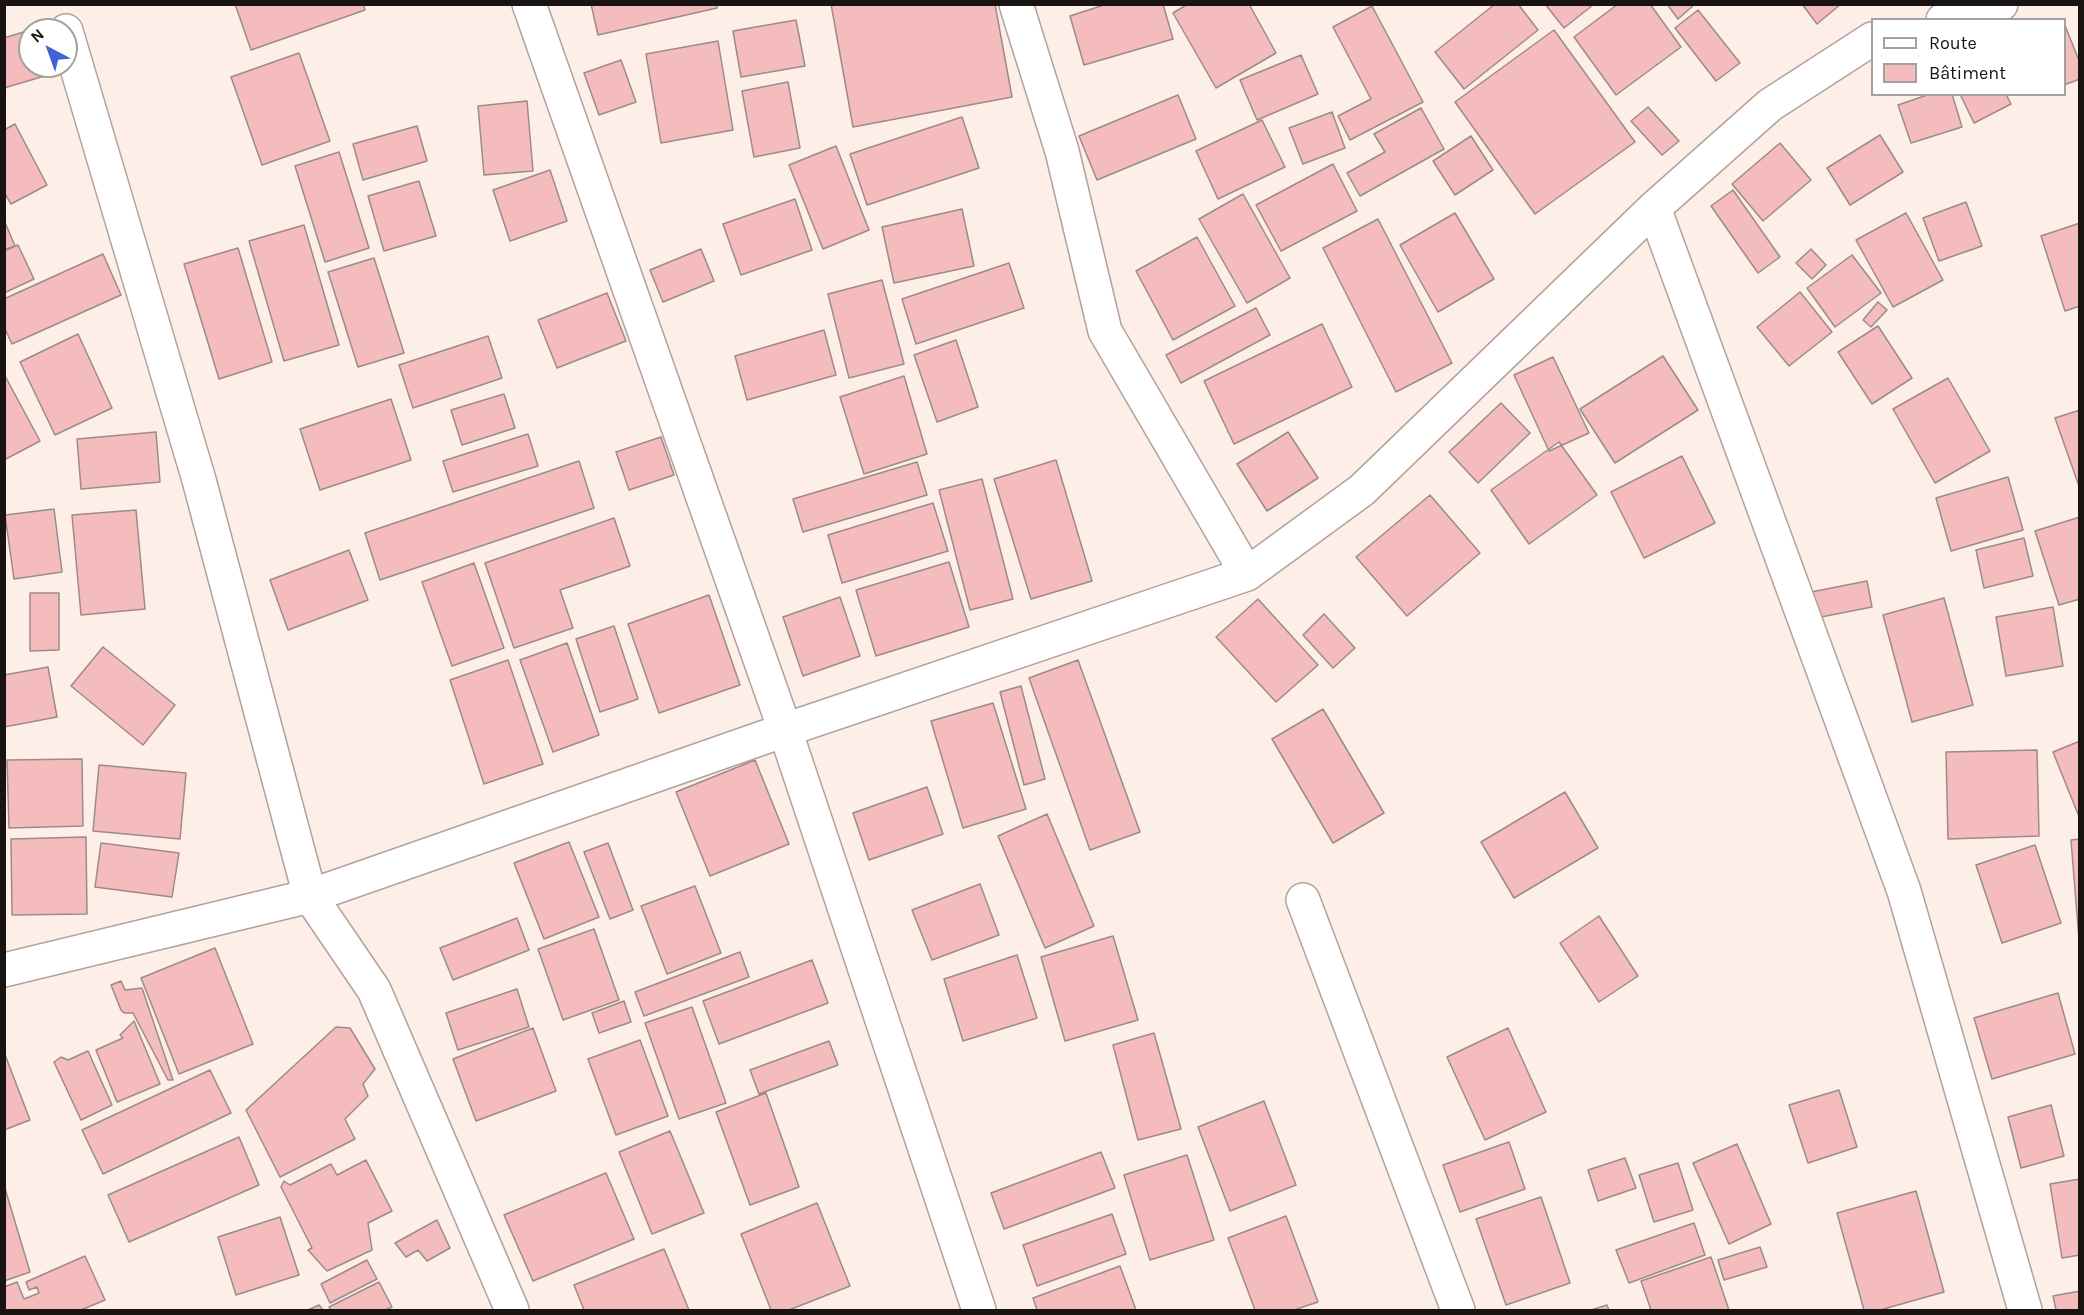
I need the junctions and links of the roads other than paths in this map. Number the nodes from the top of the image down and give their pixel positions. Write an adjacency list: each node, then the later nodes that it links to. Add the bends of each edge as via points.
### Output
1 (529, 4): 9 (street)
2 (1016, 4): 8 (street, via 1062,151 1105,331)
3 (2001, 4): 4 (street)
4 (1950, 18)
5 (1871, 40): 7 (street, via 1770,105)
6 (78, 72): 10 (street, via 199,480)
7 (1654, 208): 8 (street, via 1362,490); 16 (street, via 1904,891)
8 (1247, 574): 9 (street)
9 (785, 730): 10 (street); 14 (street)
10 (310, 896): 12 (street); 13 (street, via 374,990)
11 (1303, 900): 15 (street)
12 (4, 970)
13 (512, 1311)
14 (979, 1311)
15 (1458, 1311)
16 (2025, 1311)

